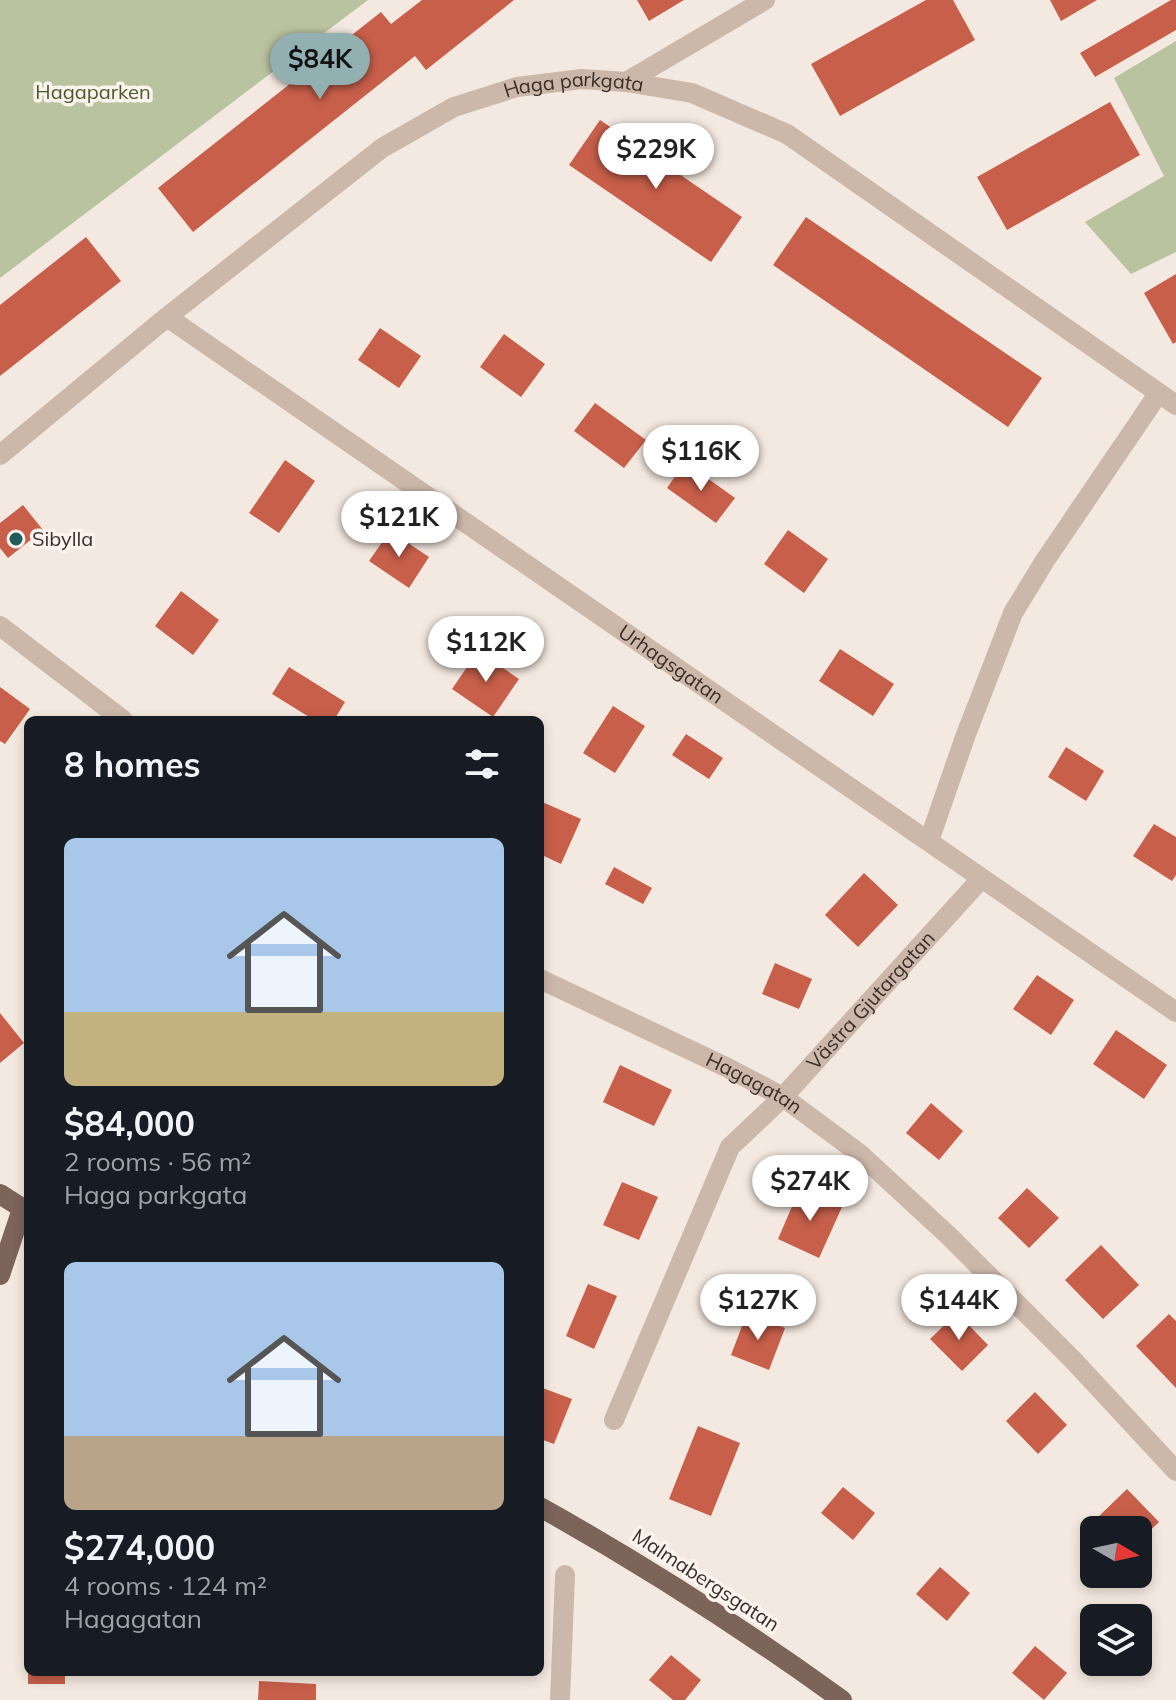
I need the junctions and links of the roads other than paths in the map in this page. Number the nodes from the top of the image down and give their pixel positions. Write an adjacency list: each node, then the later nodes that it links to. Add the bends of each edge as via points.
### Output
1 (765, 0): 2 (street)
2 (626, 82): 3 (street, Haga parkgata, via 582,79 517,87 454,107 382,148); 4 (street, Haga parkgata, via 692,93 787,134)
3 (167, 317): 5 (street, Haga parkgata); 8 (street, Urhagsgatan)
4 (1167, 400): 8 (street, via 1044,562 1013,613)
5 (0, 455)
6 (0, 626): 7 (street)
7 (118, 716)
8 (929, 841): 9 (street, Urhagsgatan)
9 (981, 879): 11 (street, Urhagsgatan); 12 (street, Västra Gjutargatan)
10 (544, 981): 12 (street, Hagagatan)
11 (1176, 1012)
12 (783, 1097): 17 (street, Västra Gjutargatan, via 730,1147); 18 (street, Hagagatan, via 860,1154 949,1236)
13 (0, 1194): 14 (main road)
14 (24, 1209)
15 (24, 1213): 16 (main road)
16 (0, 1275)
17 (614, 1420)
18 (1176, 1471)
19 (544, 1509): 22 (main road, Malmabergsgatan, via 615,1549)
20 (565, 1575): 21 (street)
21 (560, 1700)
22 (842, 1700)

